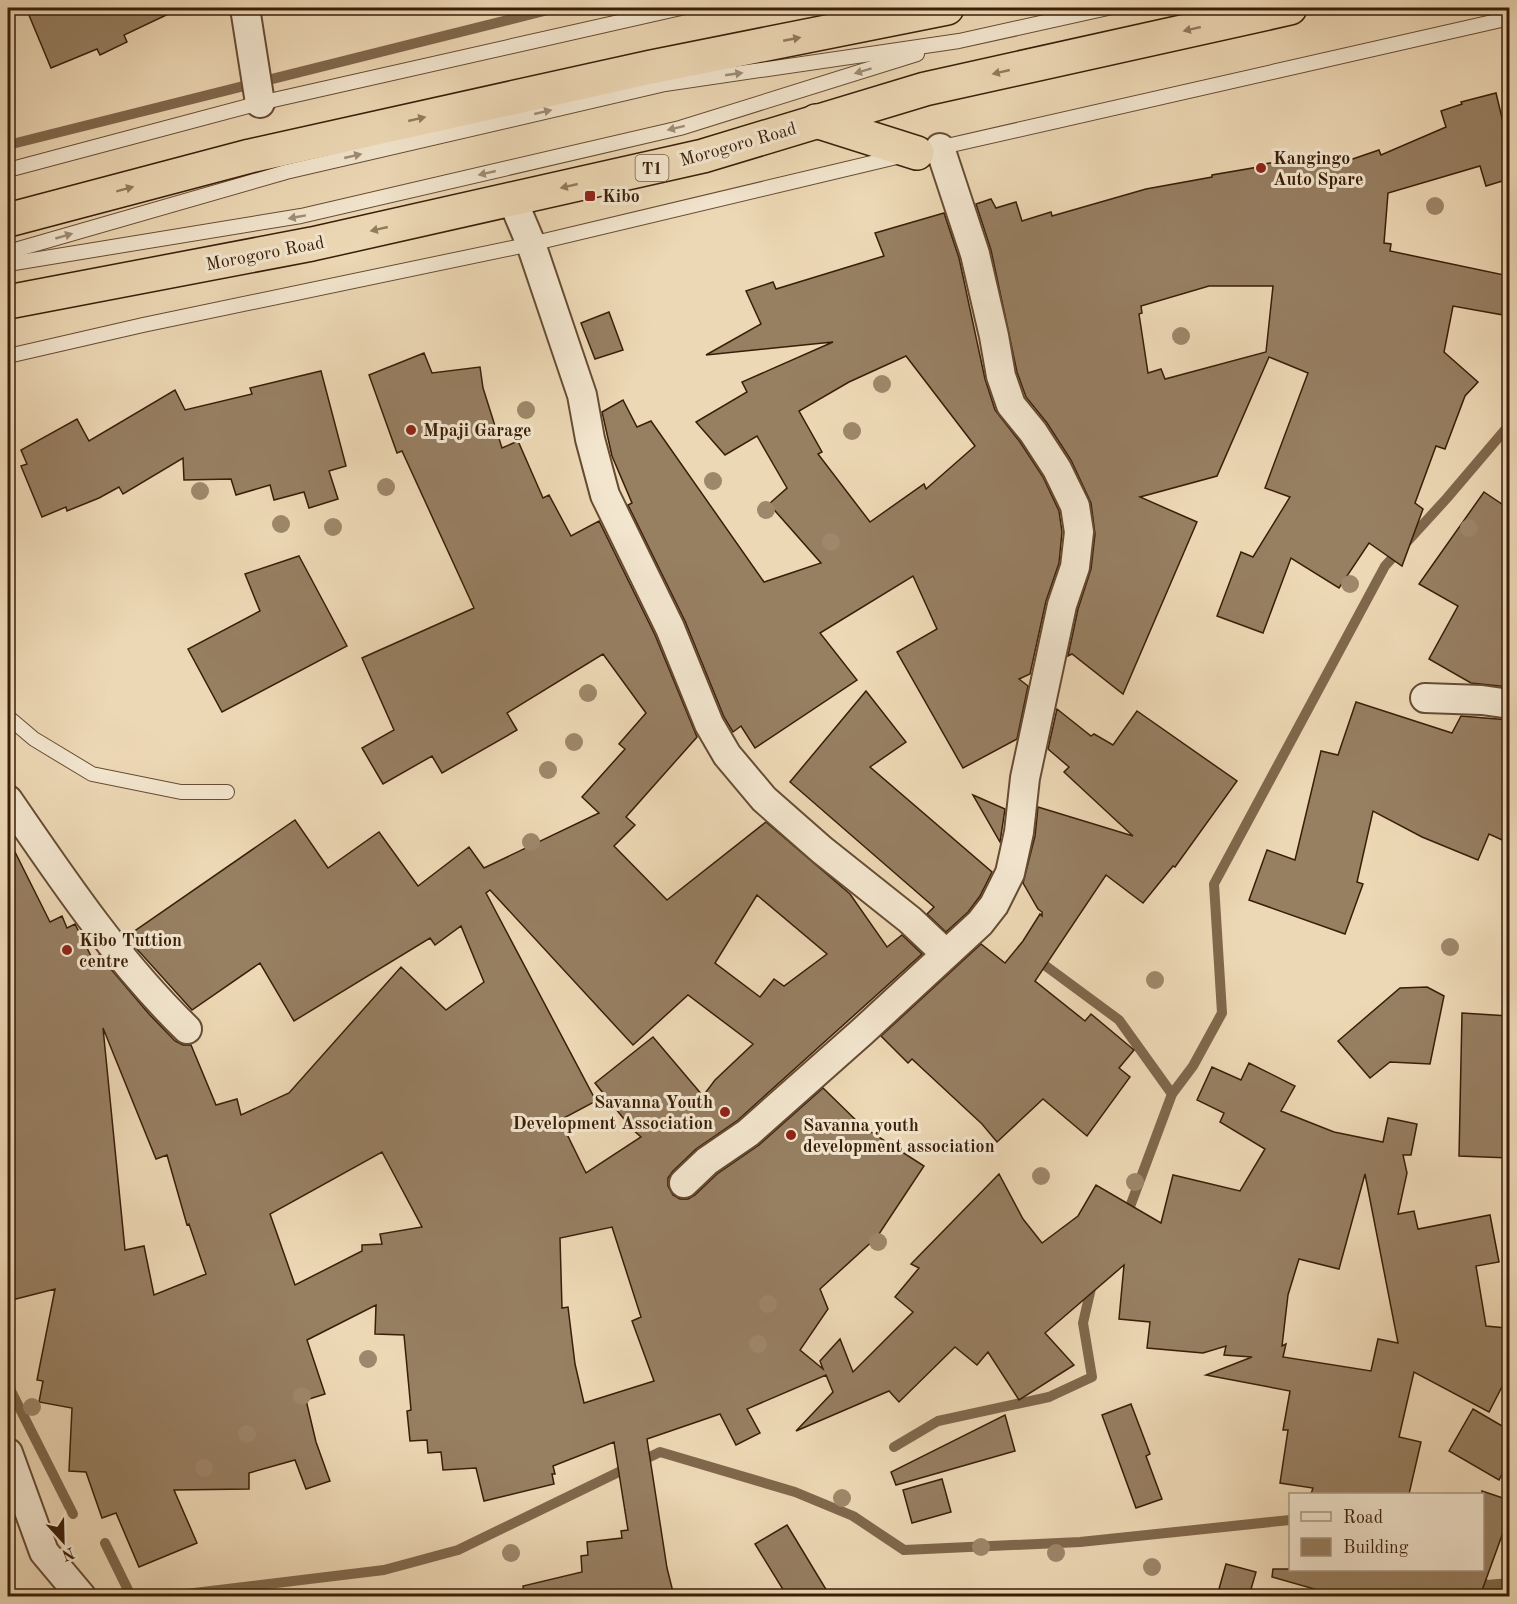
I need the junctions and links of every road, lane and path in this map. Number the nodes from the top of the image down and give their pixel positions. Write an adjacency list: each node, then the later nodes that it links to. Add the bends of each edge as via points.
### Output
1 (245, 8): 8 (street)
2 (681, 8): 8 (lane)
3 (947, 8): 13 (highway, one-way to 3, via 250,156 651,67)
4 (1108, 8): 7 (lane, Morogoro Road)
5 (1290, 8): 9 (highway, Morogoro Road / T1, one-way to 9, via 925,89)
6 (1509, 18): 10 (lane)
7 (959, 41): 15 (lane, Morogoro Road, one-way to 7, via 286,172 665,84); 16 (lane, Morogoro Road, one-way to 16, via 680,128 301,216)
8 (260, 103): 11 (lane)
9 (816, 122): 10 (highway); 12 (highway, Morogoro Road / T1, one-way to 12, via 703,156)
10 (929, 150): 14 (lane); 24 (street, via 975,254 1001,376 1011,405 1057,469 1075,506 1079,532 1025,778 1010,873 980,923)
11 (8, 170)
12 (512, 199): 14 (street); 17 (highway, Morogoro Road / T1, one-way to 17, via 312,244)
13 (8, 220)
14 (531, 244): 18 (lane); 24 (street, via 582,395 605,495 661,609 709,724 727,755 764,799)
15 (8, 252)
16 (8, 264)
17 (8, 302)
18 (8, 356)
19 (1425, 698): 20 (street)
20 (1509, 704)
21 (8, 717): 22 (lane, via 34,739 92,774 182,792)
22 (227, 792)
23 (8, 800): 25 (street, via 84,910 158,1001)
24 (945, 953): 26 (street, via 863,1031)
25 (187, 1029)
26 (684, 1183)
27 (8, 1453): 28 (street, via 44,1552)
28 (81, 1596)

